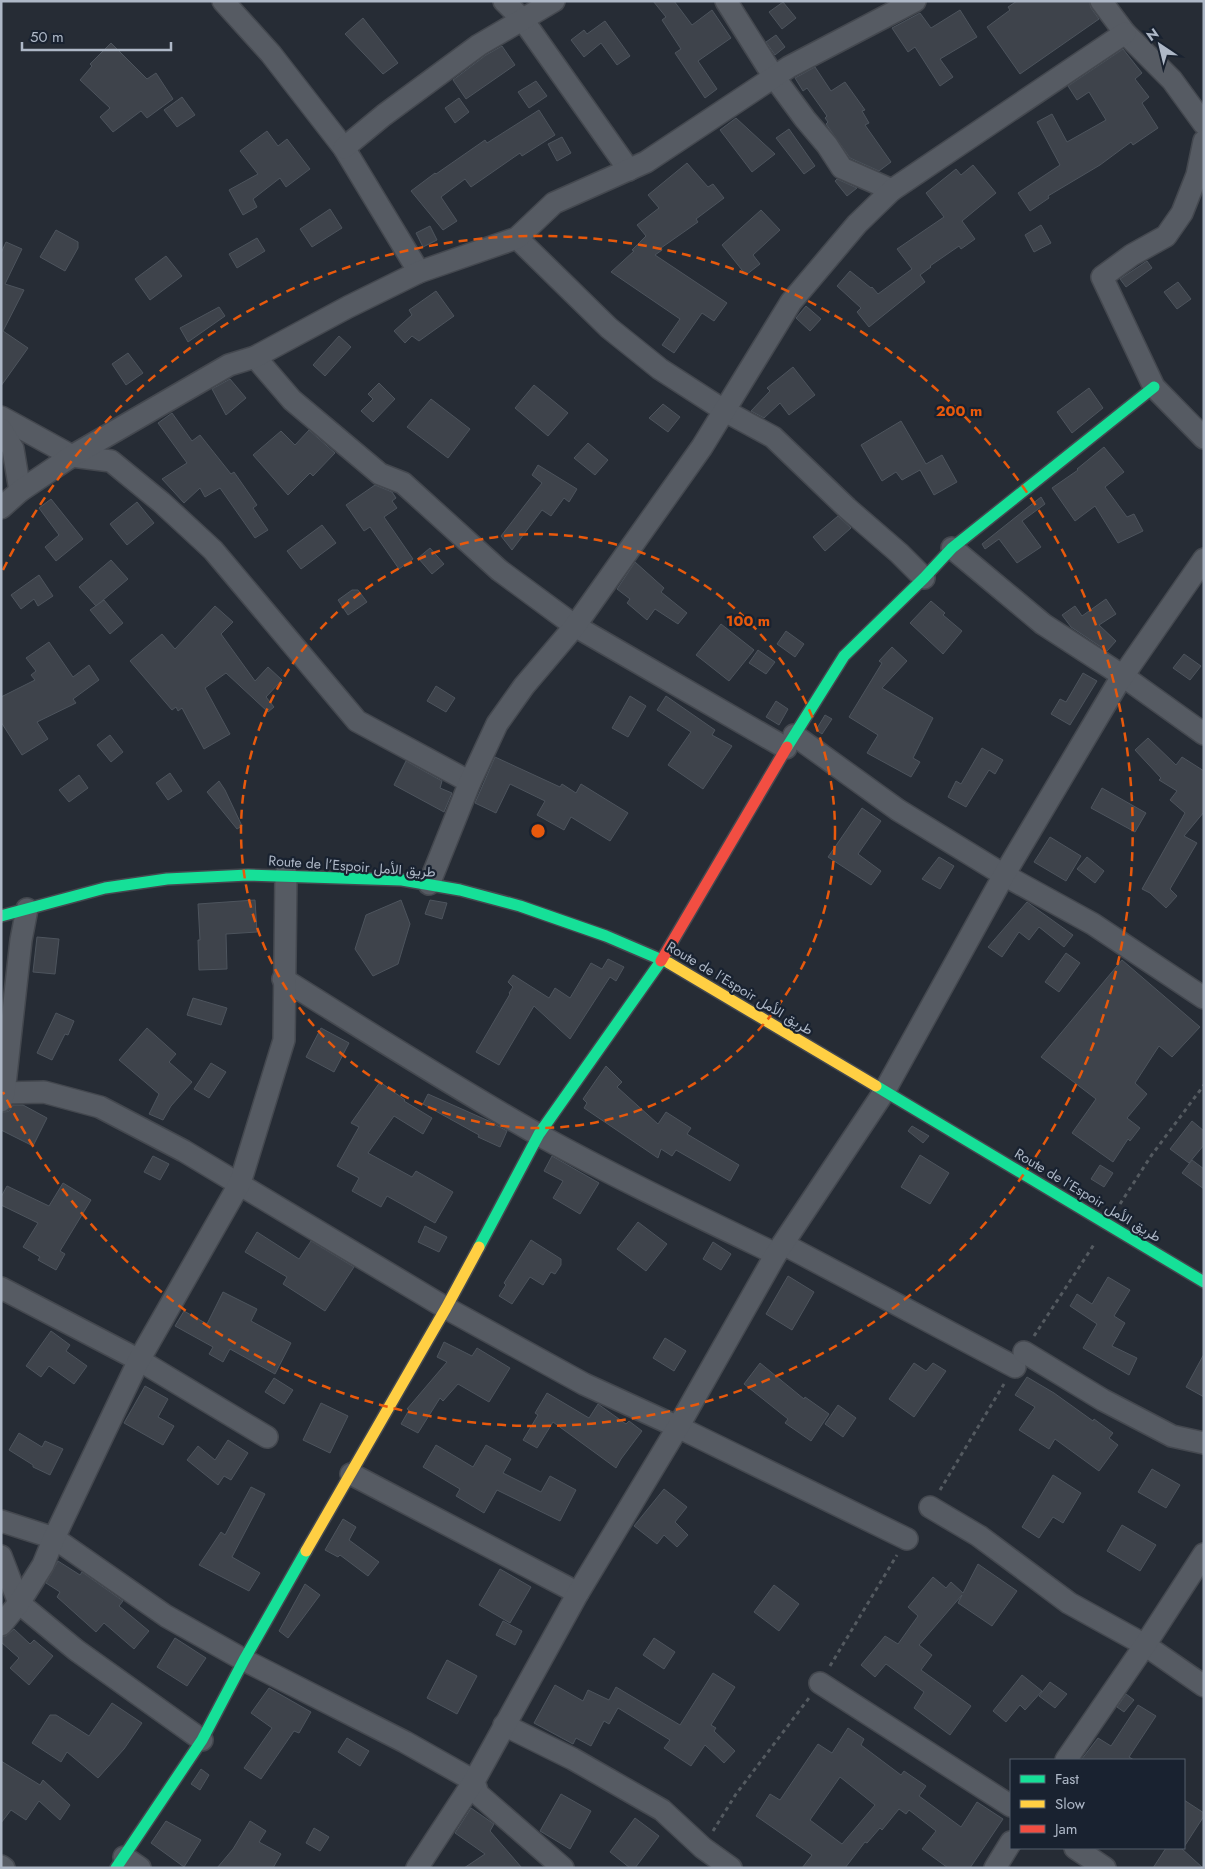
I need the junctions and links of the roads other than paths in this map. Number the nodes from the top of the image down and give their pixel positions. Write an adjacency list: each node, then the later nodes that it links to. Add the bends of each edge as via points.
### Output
1 (504, 1): 7 (street)
2 (554, 1): 7 (street)
3 (726, 1): 9 (street)
4 (915, 1): 9 (street)
5 (1101, 1): 8 (street)
6 (226, 2): 12 (street)
7 (523, 20): 12 (street, via 479,45); 13 (street)
8 (1125, 33): 10 (street, via 1172,80); 14 (street)
9 (774, 77): 13 (street); 14 (street, via 842,168)
10 (1204, 124)
11 (1204, 141): 18 (street, via 1197,174 1185,206 1166,236 1102,277)
12 (344, 148): 16 (street)
13 (629, 170): 15 (street, via 554,203)
14 (892, 190): 19 (street, via 791,302)
15 (516, 238): 16 (street); 19 (street, via 609,328 660,369)
16 (419, 272): 17 (street)
17 (255, 356): 23 (street, via 229,365); 29 (street, via 299,406 380,474 403,483 499,570)
18 (1154, 387): 22 (street); 26 (main road)
19 (725, 411): 28 (street, via 773,437); 29 (street)
20 (1, 417): 23 (street)
21 (1, 429): 24 (street, via 13,448)
22 (1204, 438)
23 (72, 456): 24 (street); 33 (street, via 111,462 162,502 213,550 357,722)
24 (20, 491): 25 (street)
25 (1, 508)
26 (952, 548): 28 (main road); 30 (street, via 1043,624)
27 (1204, 559): 30 (street)
28 (924, 578): 32 (main road, via 844,656)
29 (575, 626): 32 (street); 33 (street, via 524,686 497,724)
30 (1123, 676): 31 (street); 35 (street)
31 (1204, 734)
32 (790, 741): 35 (street); 39 (main road)
33 (470, 782): 36 (street)
34 (286, 874): 36 (main road, Route de l’Espoir طريق الأمل); 37 (main road, Route de l’Espoir طريق الأمل, via 226,874 140,882); 40 (street)
35 (1004, 874): 41 (street, via 1093,924); 42 (street)
36 (429, 884): 39 (main road, Route de l’Espoir طريق الأمل, via 513,904 584,926)
37 (27, 909): 38 (main road, Route de l’Espoir طريق الأمل); 43 (street)
38 (1, 916)
39 (663, 959): 42 (main road, Route de l’Espoir طريق الأمل); 44 (main road)
40 (284, 979): 44 (street); 45 (street, via 284,1040)
41 (1204, 998)
42 (884, 1092): 46 (street); 47 (main road, Route de l’Espoir طريق الأمل)
43 (2, 1096): 45 (street, via 44,1092 100,1107)
44 (539, 1134): 46 (street, via 598,1166); 49 (main road)
45 (240, 1183): 49 (street); 50 (street)
46 (780, 1249): 51 (street); 53 (street, via 1019,1359 1172,1436)
47 (1204, 1282)
48 (1, 1288): 50 (street)
49 (446, 1308): 51 (street, via 584,1384); 54 (main road)
50 (139, 1360): 52 (street); 57 (street)
51 (678, 1427): 58 (street); 61 (street)
52 (266, 1437)
53 (1204, 1444)
54 (351, 1474): 61 (street); 65 (main road)
55 (930, 1507): 64 (street, via 979,1536 1069,1603)
56 (1, 1521): 57 (street)
57 (54, 1538): 62 (street, via 43,1565); 65 (street, via 166,1616)
58 (907, 1539)
59 (1204, 1554): 64 (street)
60 (1, 1556): 62 (street)
61 (578, 1593): 68 (street)
62 (19, 1603): 63 (street); 69 (street, via 76,1650)
63 (1, 1625)
64 (1145, 1645): 67 (street); 70 (street)
65 (244, 1660): 69 (main road); 71 (street)
66 (820, 1683): 72 (street)
67 (1204, 1686)
68 (504, 1725): 71 (street); 78 (street, via 573,1759 662,1810 703,1848)
69 (202, 1740): 75 (main road)
70 (1067, 1759)
71 (474, 1781): 76 (street); 77 (street, via 478,1794)
72 (1010, 1805)
73 (1010, 1844): 79 (street)
74 (1076, 1849): 80 (street)
75 (127, 1864)
76 (417, 1868)
77 (563, 1868)
78 (731, 1868)
79 (995, 1868)
80 (1105, 1868)

